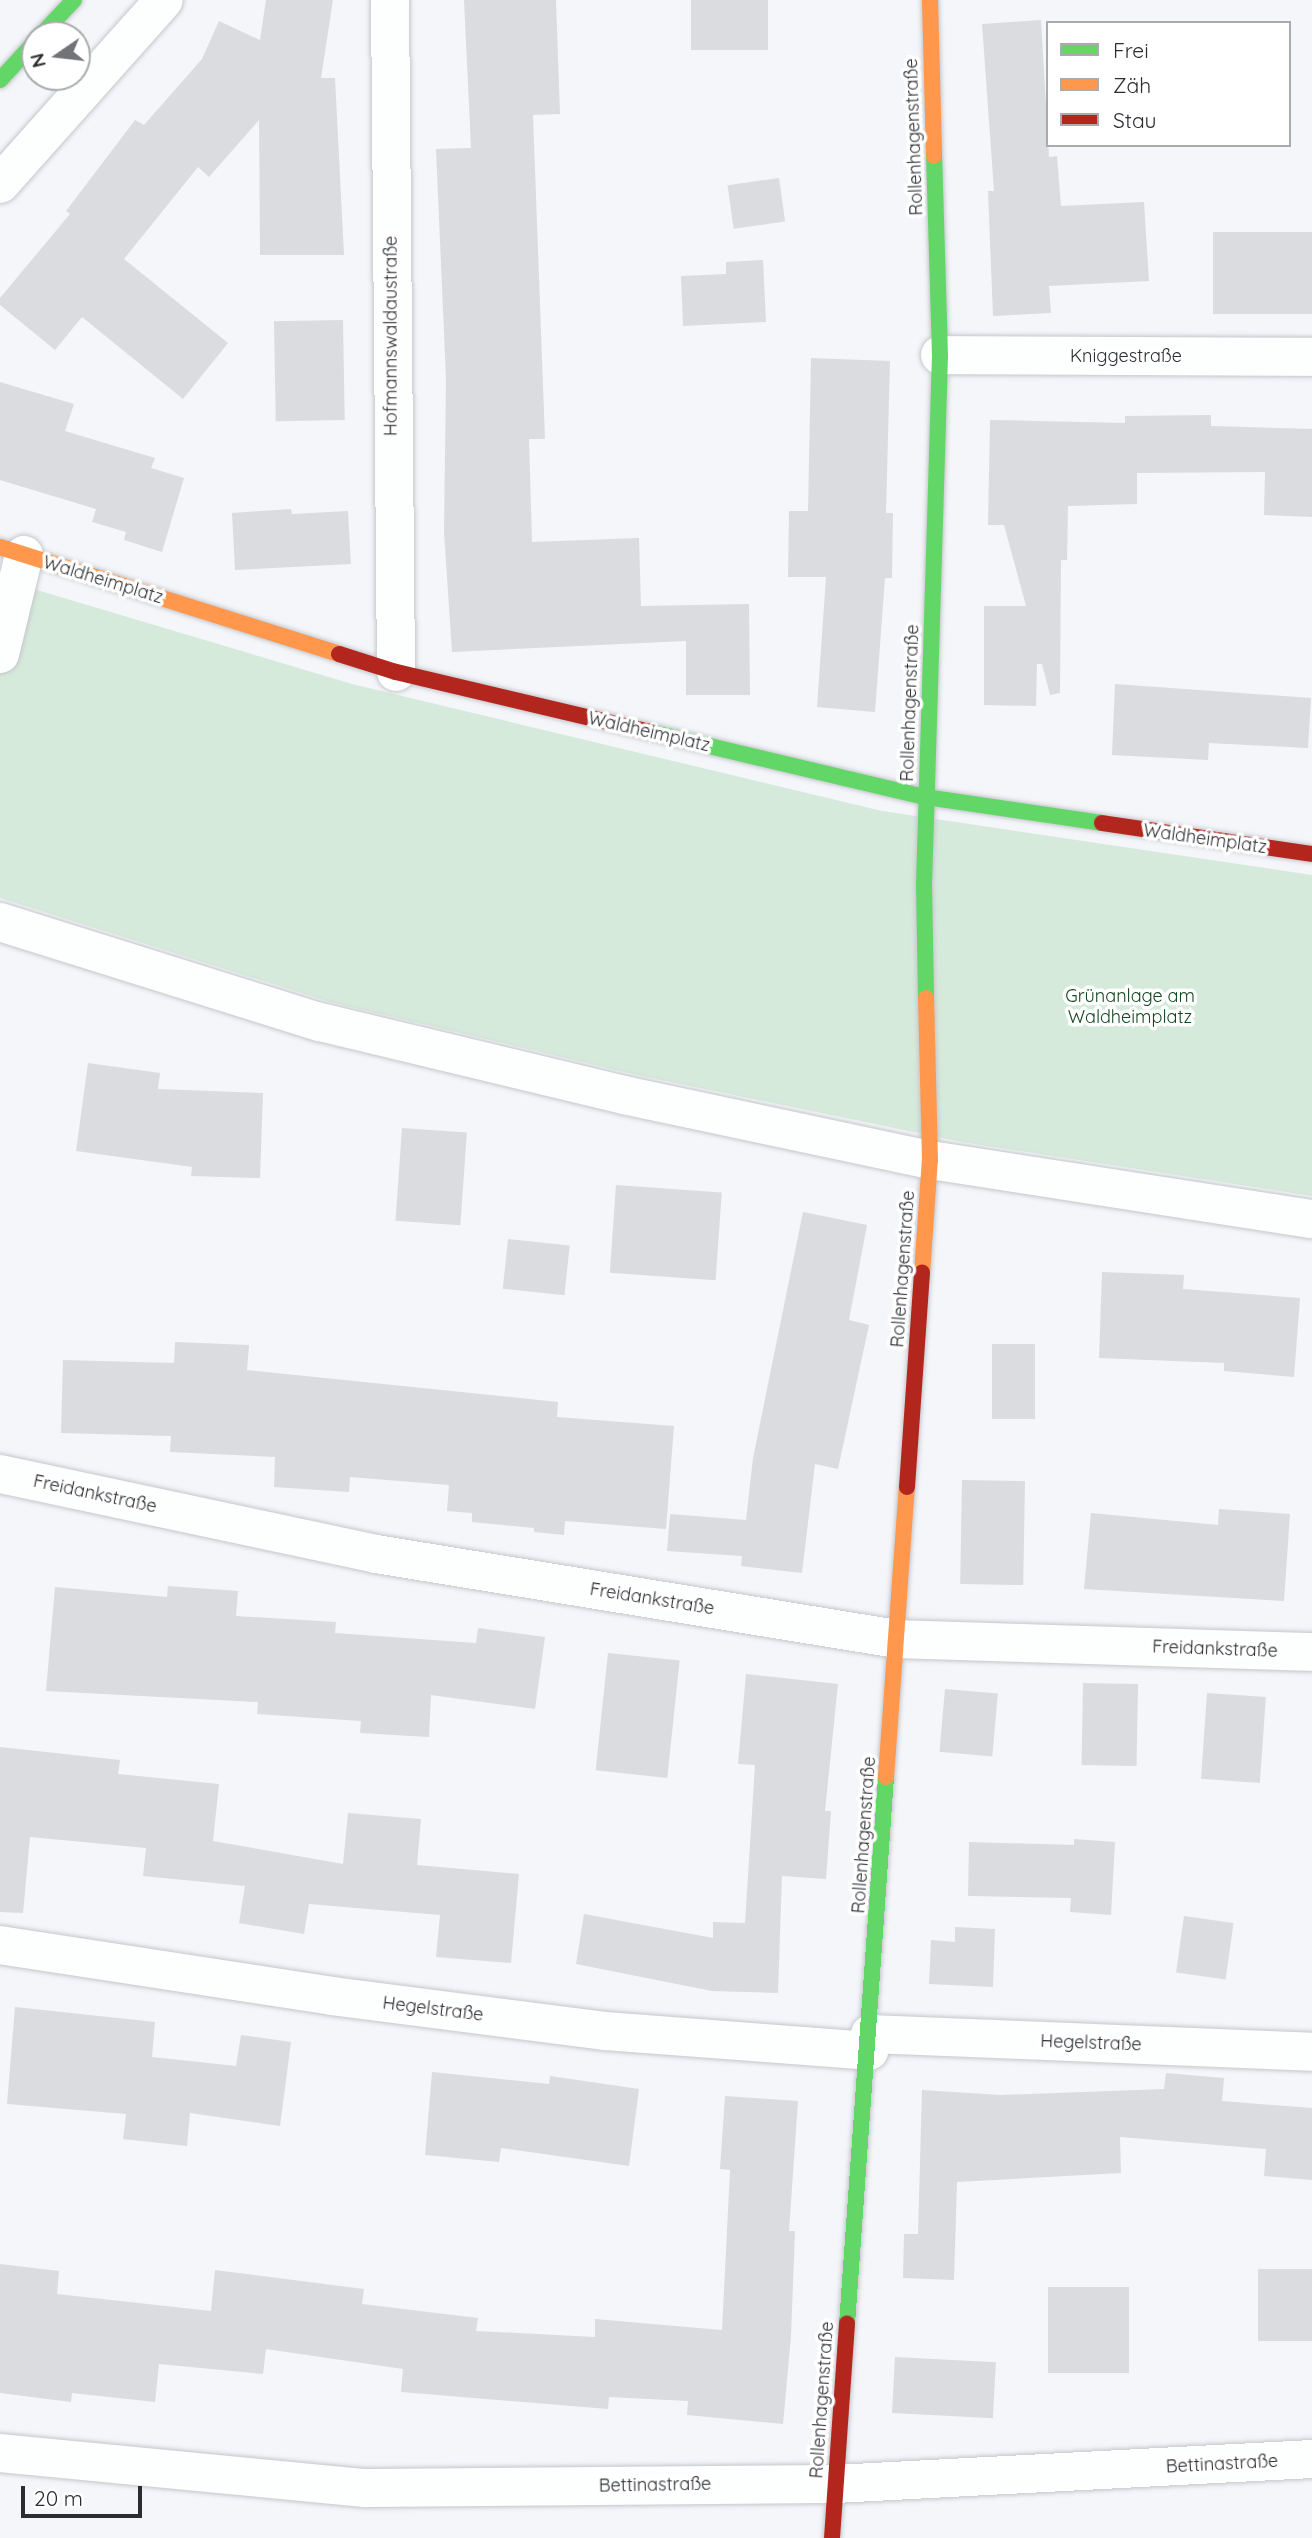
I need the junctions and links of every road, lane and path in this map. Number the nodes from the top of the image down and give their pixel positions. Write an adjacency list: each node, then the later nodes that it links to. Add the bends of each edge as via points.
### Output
1 (74, 0): 5 (street)
2 (164, 0): 8 (street)
3 (390, 0): 13 (street, Hofmannswaldaustraße)
4 (930, 0): 9 (street, Rollenhagenstraße)
5 (54, 21)
6 (21, 57): 7 (street)
7 (0, 80)
8 (0, 184)
9 (940, 355): 10 (street, Kniggestraße); 14 (street, Rollenhagenstraße)
10 (1312, 357)
11 (12, 551): 12 (street); 13 (street, Waldheimplatz)
12 (0, 654)
13 (396, 672): 14 (street, Waldheimplatz)
14 (926, 797): 15 (street, Waldheimplatz); 17 (street, Rollenhagenstraße)
15 (1312, 854)
16 (0, 922): 17 (street, via 320,1021 624,1095)
17 (930, 1160): 18 (street); 20 (street, Rollenhagenstraße)
18 (1312, 1219)
19 (0, 1474): 20 (street, Freidankstraße, via 376,1553)
20 (897, 1639): 21 (street, Freidankstraße); 23 (street, Rollenhagenstraße)
21 (1312, 1652)
22 (0, 1944): 23 (street, Hegelstraße, via 332,1996 605,2031)
23 (869, 2043): 24 (street, Hegelstraße); 27 (street, Rollenhagenstraße)
24 (1312, 2052)
25 (0, 2453): 27 (street, Bettinastraße, via 363,2488)
26 (1312, 2459): 27 (street, Bettinastraße)
27 (835, 2483): 28 (street, Rollenhagenstraße)
28 (832, 2538)

